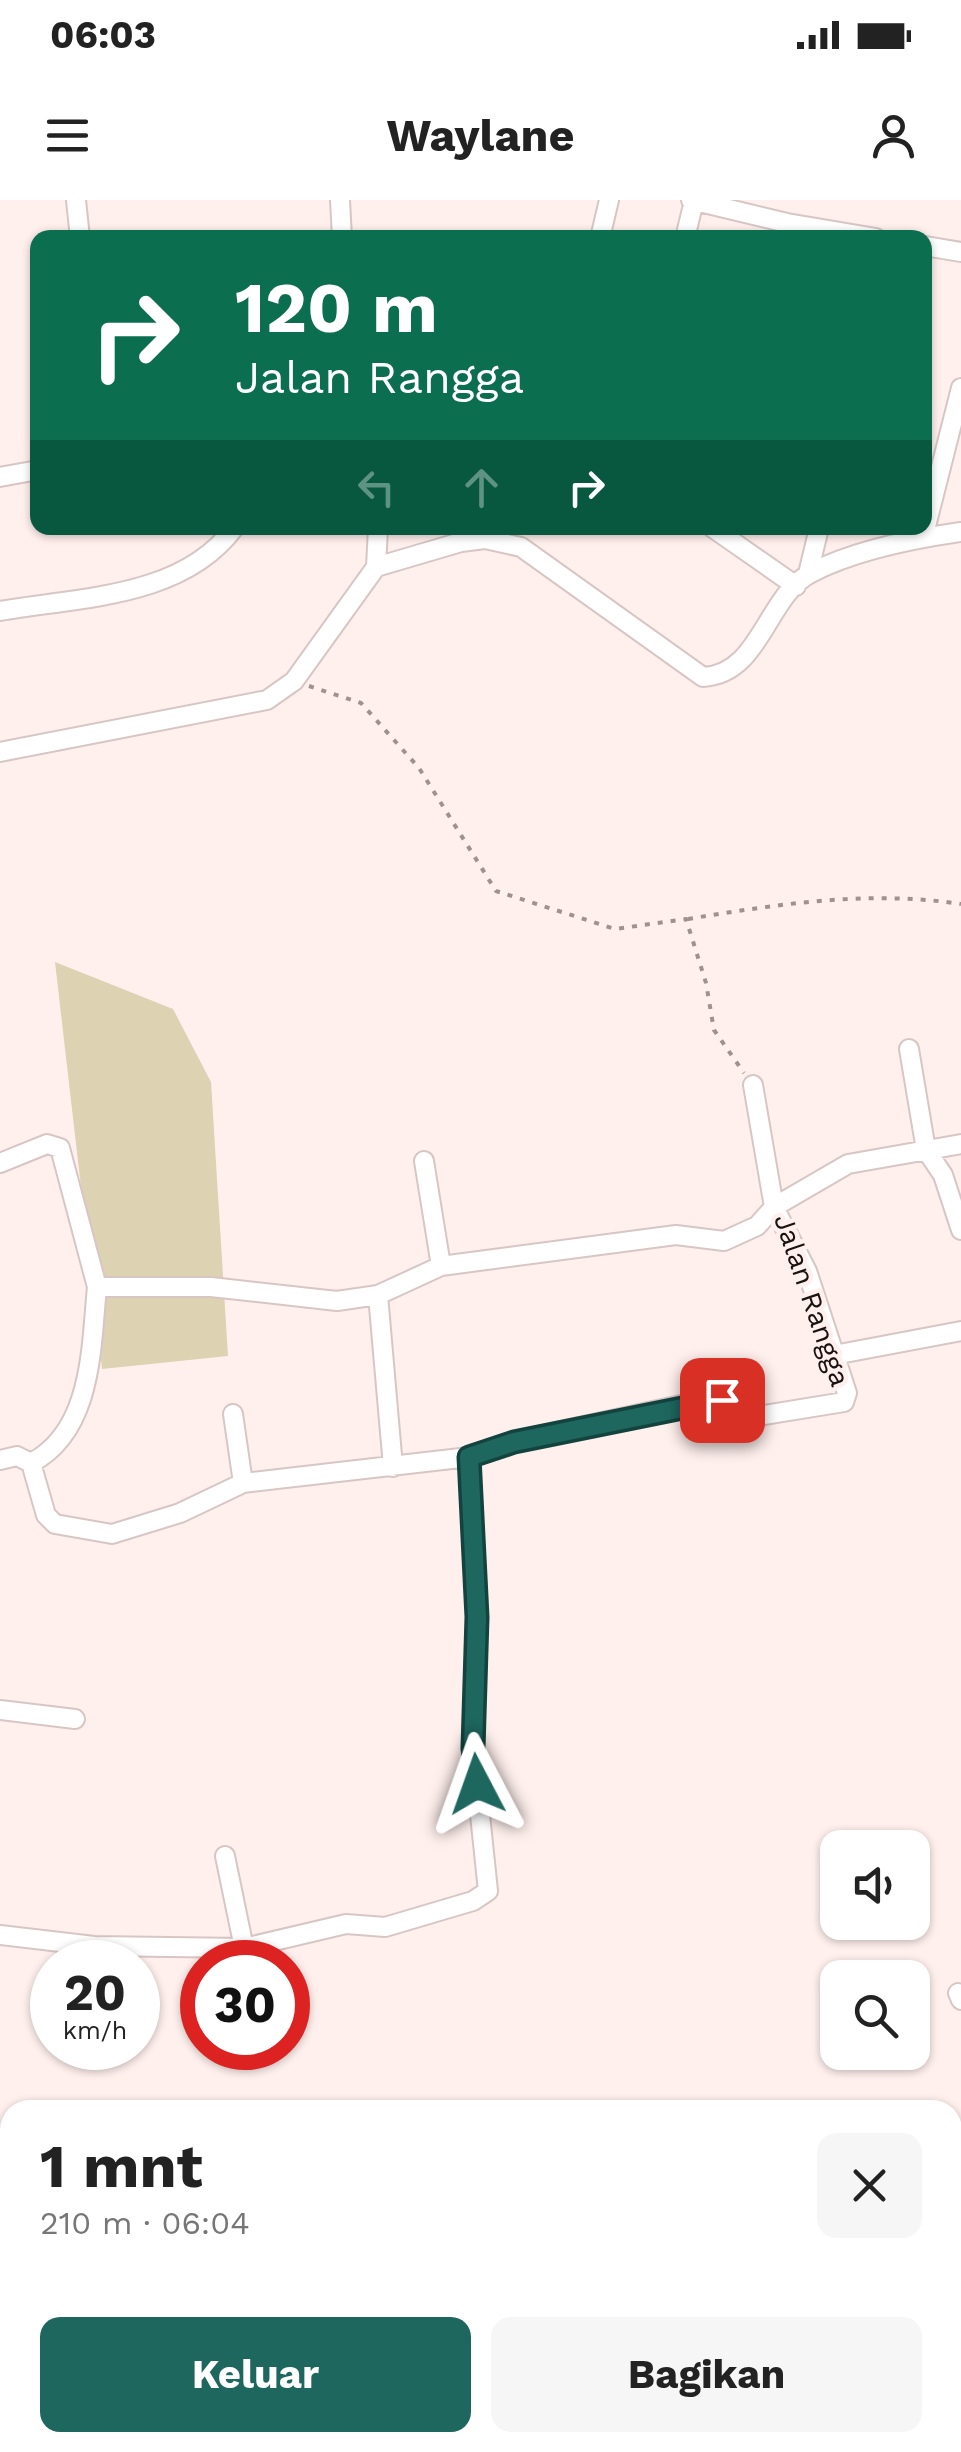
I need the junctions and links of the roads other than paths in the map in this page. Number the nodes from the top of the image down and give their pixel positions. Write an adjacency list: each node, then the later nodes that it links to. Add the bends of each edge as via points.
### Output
1 (76, 200): 5 (street)
2 (340, 200): 6 (street)
3 (610, 200): 7 (street)
4 (693, 200): 8 (street); 9 (street)
5 (79, 230)
6 (342, 230)
7 (602, 230)
8 (687, 230)
9 (786, 230)
10 (932, 247): 11 (street)
11 (961, 252)
12 (961, 388): 15 (street)
13 (30, 471): 14 (street)
14 (0, 477)
15 (932, 502)
16 (961, 532): 23 (street)
17 (229, 535): 26 (street, via 188,571 137,588)
18 (378, 535): 24 (street)
19 (460, 535): 24 (street); 25 (street, via 521,547 704,677 721,676 738,664)
20 (725, 535): 25 (street)
21 (817, 535): 25 (street)
22 (924, 535): 23 (street)
23 (923, 538): 25 (street)
24 (376, 568): 27 (street, via 280,694 248,706)
25 (802, 580)
26 (0, 611)
27 (0, 752)
28 (908, 1050): 31 (street)
29 (753, 1085): 34 (street)
30 (961, 1144): 31 (street, Jalan Rangga)
31 (926, 1150): 34 (street, Jalan Rangga, via 848,1164); 35 (street, via 943,1174)
32 (424, 1162): 36 (street)
33 (0, 1163): 37 (street, via 47,1144 60,1148)
34 (774, 1207): 36 (street, via 757,1226 724,1241 676,1236); 40 (street, Jalan Rangga, via 807,1271)
35 (961, 1230)
36 (442, 1266): 38 (street)
37 (98, 1286): 38 (street, via 211,1287 337,1301); 44 (street, via 86,1386 63,1435)
38 (378, 1294): 45 (street)
39 (961, 1331): 40 (street)
40 (834, 1355): 42 (street, Jalan Rangga, via 847,1392 844,1402 734,1420 722,1400 704,1400)
41 (233, 1414): 46 (street)
42 (469, 1457): 45 (street); 52 (street, via 477,1617 473,1748 488,1891 385,1927 346,1924)
43 (0, 1460): 44 (street, via 16,1456)
44 (31, 1463): 46 (street, via 46,1516 55,1524 112,1534 180,1513)
45 (393, 1467): 46 (street)
46 (243, 1483)
47 (0, 1710): 48 (street)
48 (75, 1719)
49 (225, 1856): 51 (street)
50 (0, 1935): 53 (street)
51 (239, 1940)
52 (278, 1940)
53 (180, 1947)

